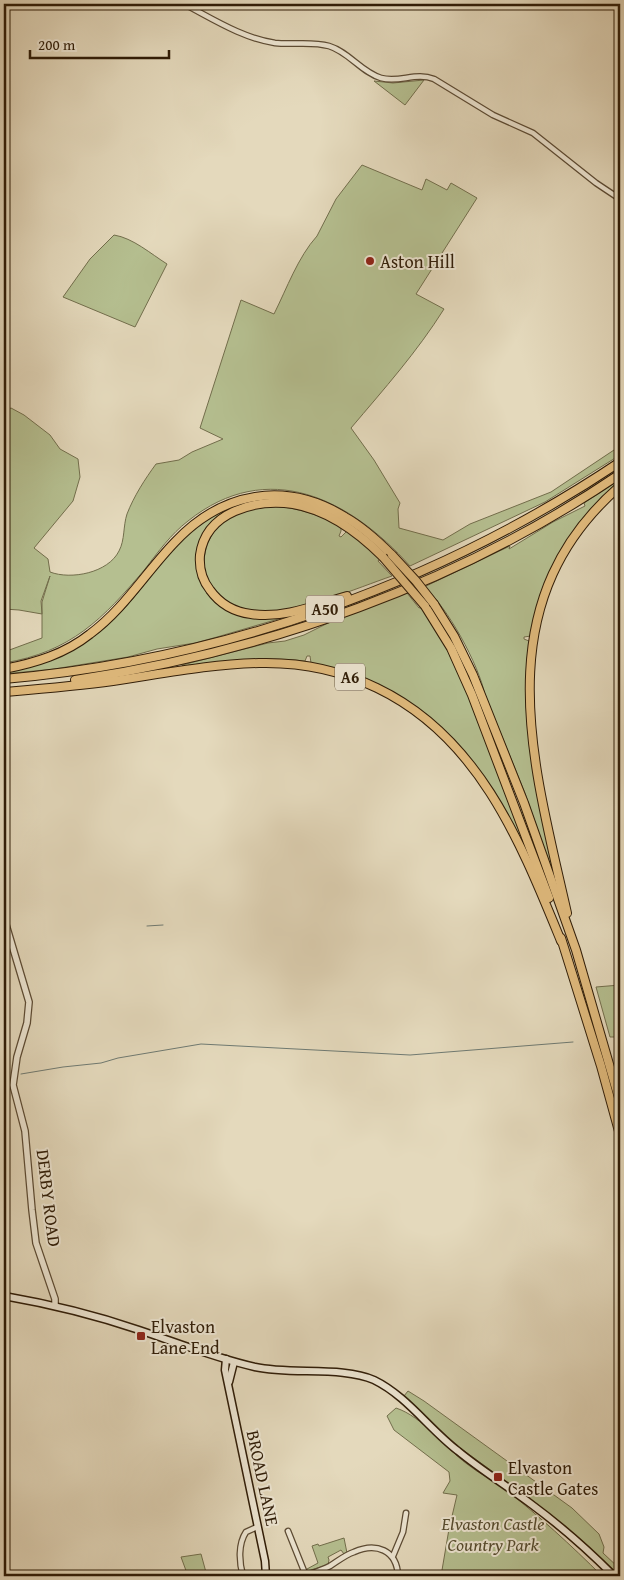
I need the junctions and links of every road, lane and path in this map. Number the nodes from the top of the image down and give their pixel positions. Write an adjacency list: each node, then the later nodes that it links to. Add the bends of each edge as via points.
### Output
1 (184, 4): 2 (street, via 251,38 327,45 383,78 394,80 424,76 434,79 533,133)
2 (620, 199)
3 (620, 462): 6 (highway, A50, via 565,498)
4 (620, 474): 9 (highway, A50, via 554,516 491,549 379,600 313,624 237,647 155,666)
5 (620, 486): 12 (highway, via 586,522 552,573 536,620 530,657 532,717 540,787)
6 (397, 581): 8 (highway, A50, via 300,618 205,645 115,664); 11 (highway, bridge, via 297,611 251,614 230,608 216,598 204,580 200,563 205,540 220,520 245,507 270,503 294,504 324,514 355,533 383,557 425,606 451,648 487,730 535,859)
7 (4, 669): 12 (highway, bridge, via 52,656 90,634 116,610 186,530 206,515 235,501 277,495 302,498 334,510 392,555 434,604 454,636 524,803)
8 (4, 679)
9 (4, 690): 11 (highway, A6, via 57,688 258,663 316,667 369,684 417,711 466,758 516,838)
10 (4, 918): 16 (street, DERBY ROAD, via 29,1002 13,1085 26,1131 35,1236)
11 (561, 941): 14 (highway, A6)
12 (576, 950): 13 (highway)
13 (620, 1102)
14 (620, 1135)
15 (4, 1296): 16 (main road)
16 (56, 1306): 17 (main road)
17 (226, 1359): 18 (main road); 19 (main road, BROAD LANE)
18 (234, 1362): 19 (main road, BROAD LANE); 28 (main road, via 275,1370 357,1375 380,1383 457,1451 533,1505)
19 (229, 1386): 21 (main road, BROAD LANE)
20 (406, 1513): 23 (street, via 403,1532)
21 (257, 1527): 24 (street, via 246,1532 241,1542); 25 (main road, BROAD LANE)
22 (288, 1531): 26 (street)
23 (392, 1556): 26 (street, via 374,1548 359,1550); 27 (street)
24 (243, 1576)
25 (266, 1576)
26 (306, 1576)
27 (398, 1576)
28 (614, 1576)

